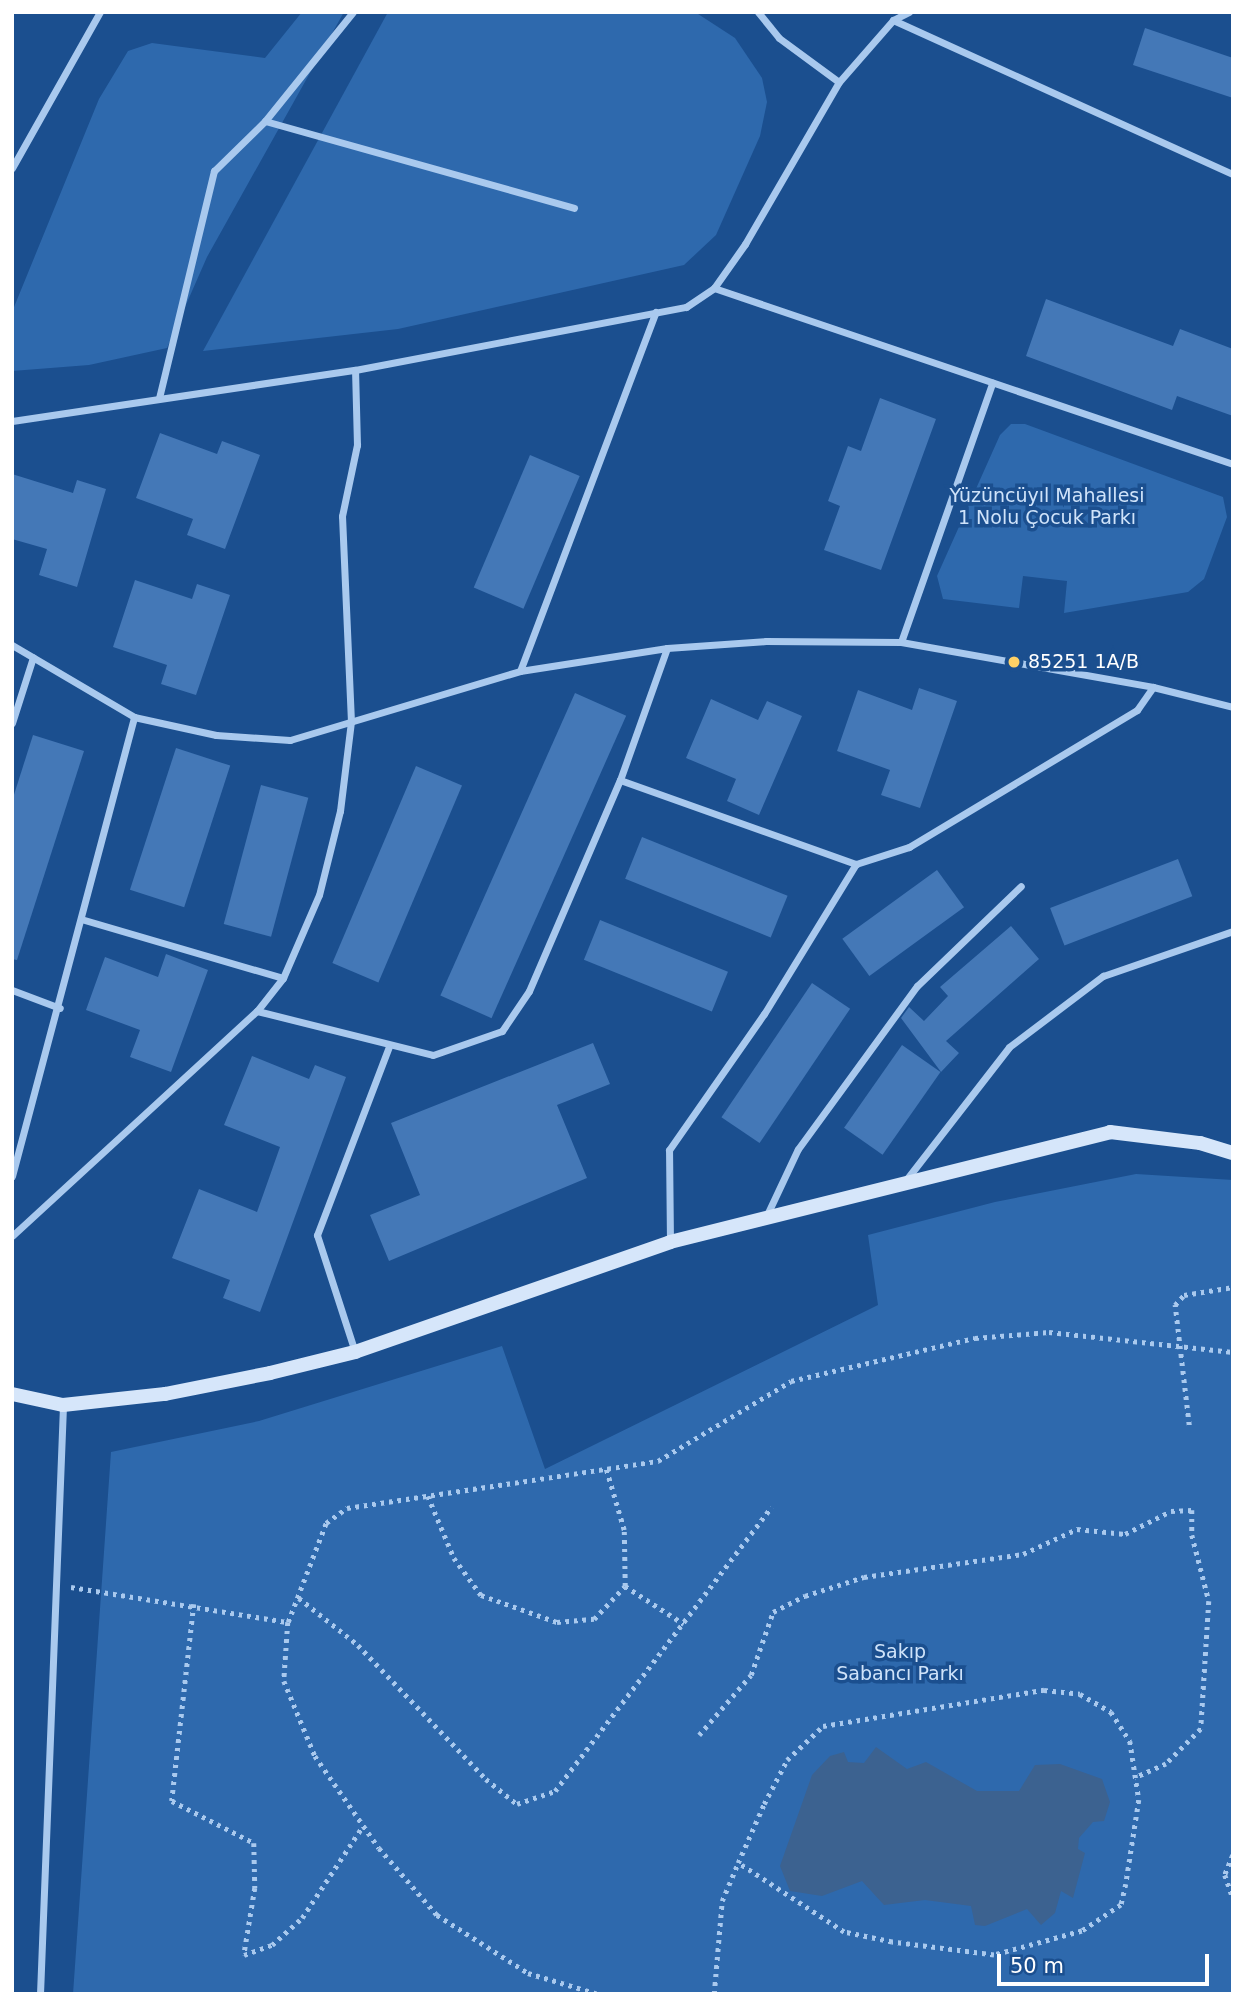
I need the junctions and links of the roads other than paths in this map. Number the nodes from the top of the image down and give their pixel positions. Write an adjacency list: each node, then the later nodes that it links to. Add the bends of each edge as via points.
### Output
1 (100, 12): 8 (street)
2 (353, 12): 7 (street)
3 (758, 12): 6 (street, via 779,38)
4 (909, 12): 5 (street)
5 (893, 20): 6 (street); 9 (street)
6 (839, 82): 11 (street)
7 (265, 121): 10 (street); 15 (street, via 214,171)
8 (12, 168)
9 (1233, 174)
10 (574, 208)
11 (714, 288): 12 (street, via 686,307); 14 (street)
12 (656, 312): 13 (street); 22 (street)
13 (355, 370): 15 (street); 26 (street, via 357,445 342,516)
14 (992, 383): 17 (street); 18 (street)
15 (159, 398): 16 (street)
16 (12, 421)
17 (1233, 464)
18 (901, 642): 20 (street, via 766,641); 23 (street)
19 (12, 645): 21 (street)
20 (667, 648): 22 (street); 28 (street)
21 (33, 657): 25 (street); 27 (street)
22 (520, 671): 26 (street)
23 (1153, 687): 24 (street); 29 (street, via 1137,710 922,839)
24 (1233, 707)
25 (134, 717): 26 (street, via 216,735 290,740); 31 (street)
26 (351, 722): 33 (street, via 340,811 320,895)
27 (12, 723)
28 (620, 780): 29 (street); 37 (street, via 529,991 502,1031 433,1055)
29 (856, 864): 43 (street, via 764,1014 669,1150)
30 (1021, 886): 41 (street, via 917,986 798,1149)
31 (81, 919): 33 (street); 35 (street)
32 (1233, 931): 40 (street, via 1103,976 1009,1047)
33 (283, 978): 36 (street)
34 (12, 989): 35 (street)
35 (60, 1008): 39 (street)
36 (257, 1011): 37 (street); 42 (street)
37 (389, 1046): 44 (street, via 317,1235)
38 (1233, 1153): 40 (street, via 1200,1143 1110,1132)
39 (12, 1177)
40 (905, 1181): 41 (street)
41 (765, 1219): 43 (street)
42 (12, 1236)
43 (670, 1242): 44 (street)
44 (355, 1352): 46 (street, via 165,1394)
45 (12, 1394): 46 (street)
46 (62, 1405): 47 (street)
47 (40, 1994)

